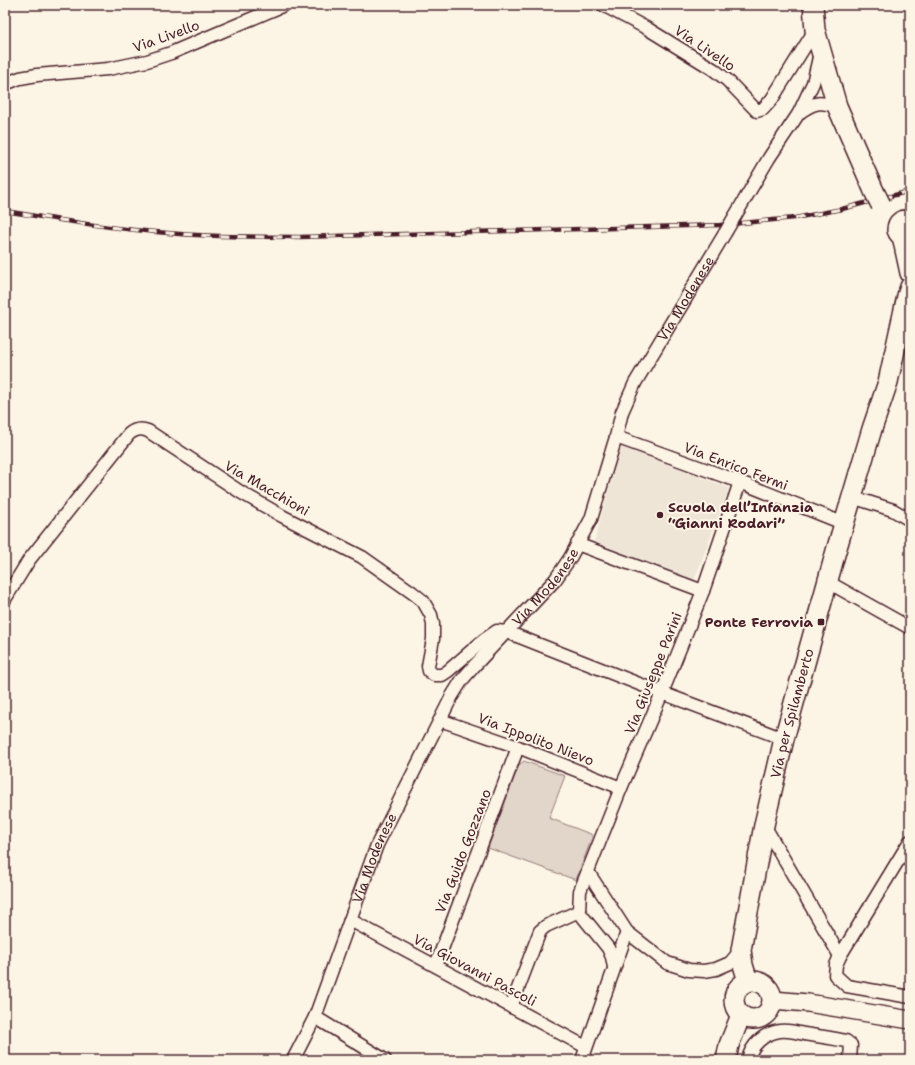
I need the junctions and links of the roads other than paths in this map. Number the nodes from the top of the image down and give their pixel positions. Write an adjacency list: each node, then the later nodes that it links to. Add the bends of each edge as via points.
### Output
1 (284, 5): 6 (street, Via Livello, via 147,61 108,69 37,75)
2 (603, 5): 4 (street, Via Livello, via 713,69 757,111 763,109 772,99)
3 (813, 5): 4 (main road, Via Modenese)
4 (815, 30): 5 (main road, Via Modenese)
5 (820, 50): 7 (main road, Via Modenese); 8 (street, Via Modenese, via 813,83)
6 (5, 84)
7 (837, 106): 8 (street, Via Modenese, via 818,102); 9 (main road, via 884,213)
8 (800, 113): 13 (street, Via Modenese, bridge, via 769,158 635,383 622,412)
9 (905, 229): 10 (main road)
10 (910, 273): 11 (main road)
11 (910, 283)
12 (910, 287): 15 (main road, Via per Spilamberto, via 888,382)
13 (616, 437): 14 (street, Via Enrico Fermi); 18 (street, Via Modenese, via 591,519)
14 (740, 482): 17 (street, Via Enrico Fermi); 20 (street, Via Giuseppe Parini)
15 (852, 497): 16 (street, via 893,510); 17 (main road, Via per Spilamberto)
16 (910, 520)
17 (845, 524): 19 (main road, Via per Spilamberto)
18 (577, 544): 20 (street); 23 (street, Via Modenese, via 555,580)
19 (828, 582): 22 (street); 26 (main road, Via per Spilamberto)
20 (703, 591): 24 (street, Via Giuseppe Parini)
21 (5, 599): 23 (street, Via Macchioni, via 43,542 129,434 138,429 148,431 265,507 362,557 423,601 433,624 428,666 432,674 442,675 497,631)
22 (910, 628)
23 (507, 632): 24 (street); 25 (street, Via Modenese, via 462,680)
24 (662, 693): 26 (street); 28 (street, Via Giuseppe Parini)
25 (440, 720): 27 (street, Via Ippolito Nievo); 33 (street, Via Modenese, via 377,845)
26 (784, 739): 29 (main road, Via per Spilamberto)
27 (518, 747): 28 (street, Via Ippolito Nievo); 37 (street, Via Guido Gozzano)
28 (621, 788): 31 (street, Via Giuseppe Parini)
29 (764, 825): 35 (main road, Via per Spilamberto); 36 (street)
30 (910, 841): 36 (street)
31 (588, 872): 32 (street, Via Giuseppe Parini, via 580,891); 34 (street)
32 (579, 911): 38 (street, via 608,948); 42 (street, via 546,926 540,932)
33 (350, 920): 37 (street, Via Giovanni Pascoli); 44 (street, Via Modenese)
34 (627, 932): 35 (street, via 667,963 689,970 716,969 730,963); 38 (street)
35 (741, 950): 39 (main road, Via per Spilamberto)
36 (840, 956): 40 (street, via 835,975 847,986)
37 (436, 966): 42 (street, Via Giovanni Pascoli)
38 (614, 967): 46 (street)
39 (748, 980): 41 (main road, via 765,984 772,994); 43 (main road, via 734,992 734,1005)
40 (910, 997)
41 (772, 1000): 43 (main road, via 771,1007 762,1017 755,1019); 45 (main road, via 808,1003)
42 (511, 1007): 46 (street, Via Giovanni Pascoli)
43 (741, 1015): 50 (main road, via 729,1044)
44 (315, 1017): 47 (street, Via Modenese); 48 (street)
45 (910, 1020)
46 (586, 1047): 49 (street)
47 (293, 1060)
48 (385, 1060)
49 (582, 1060)
50 (726, 1060)
51 (748, 1060): 52 (street, via 757,1042 771,1033 787,1031 846,1041 851,1045)
52 (850, 1060)

